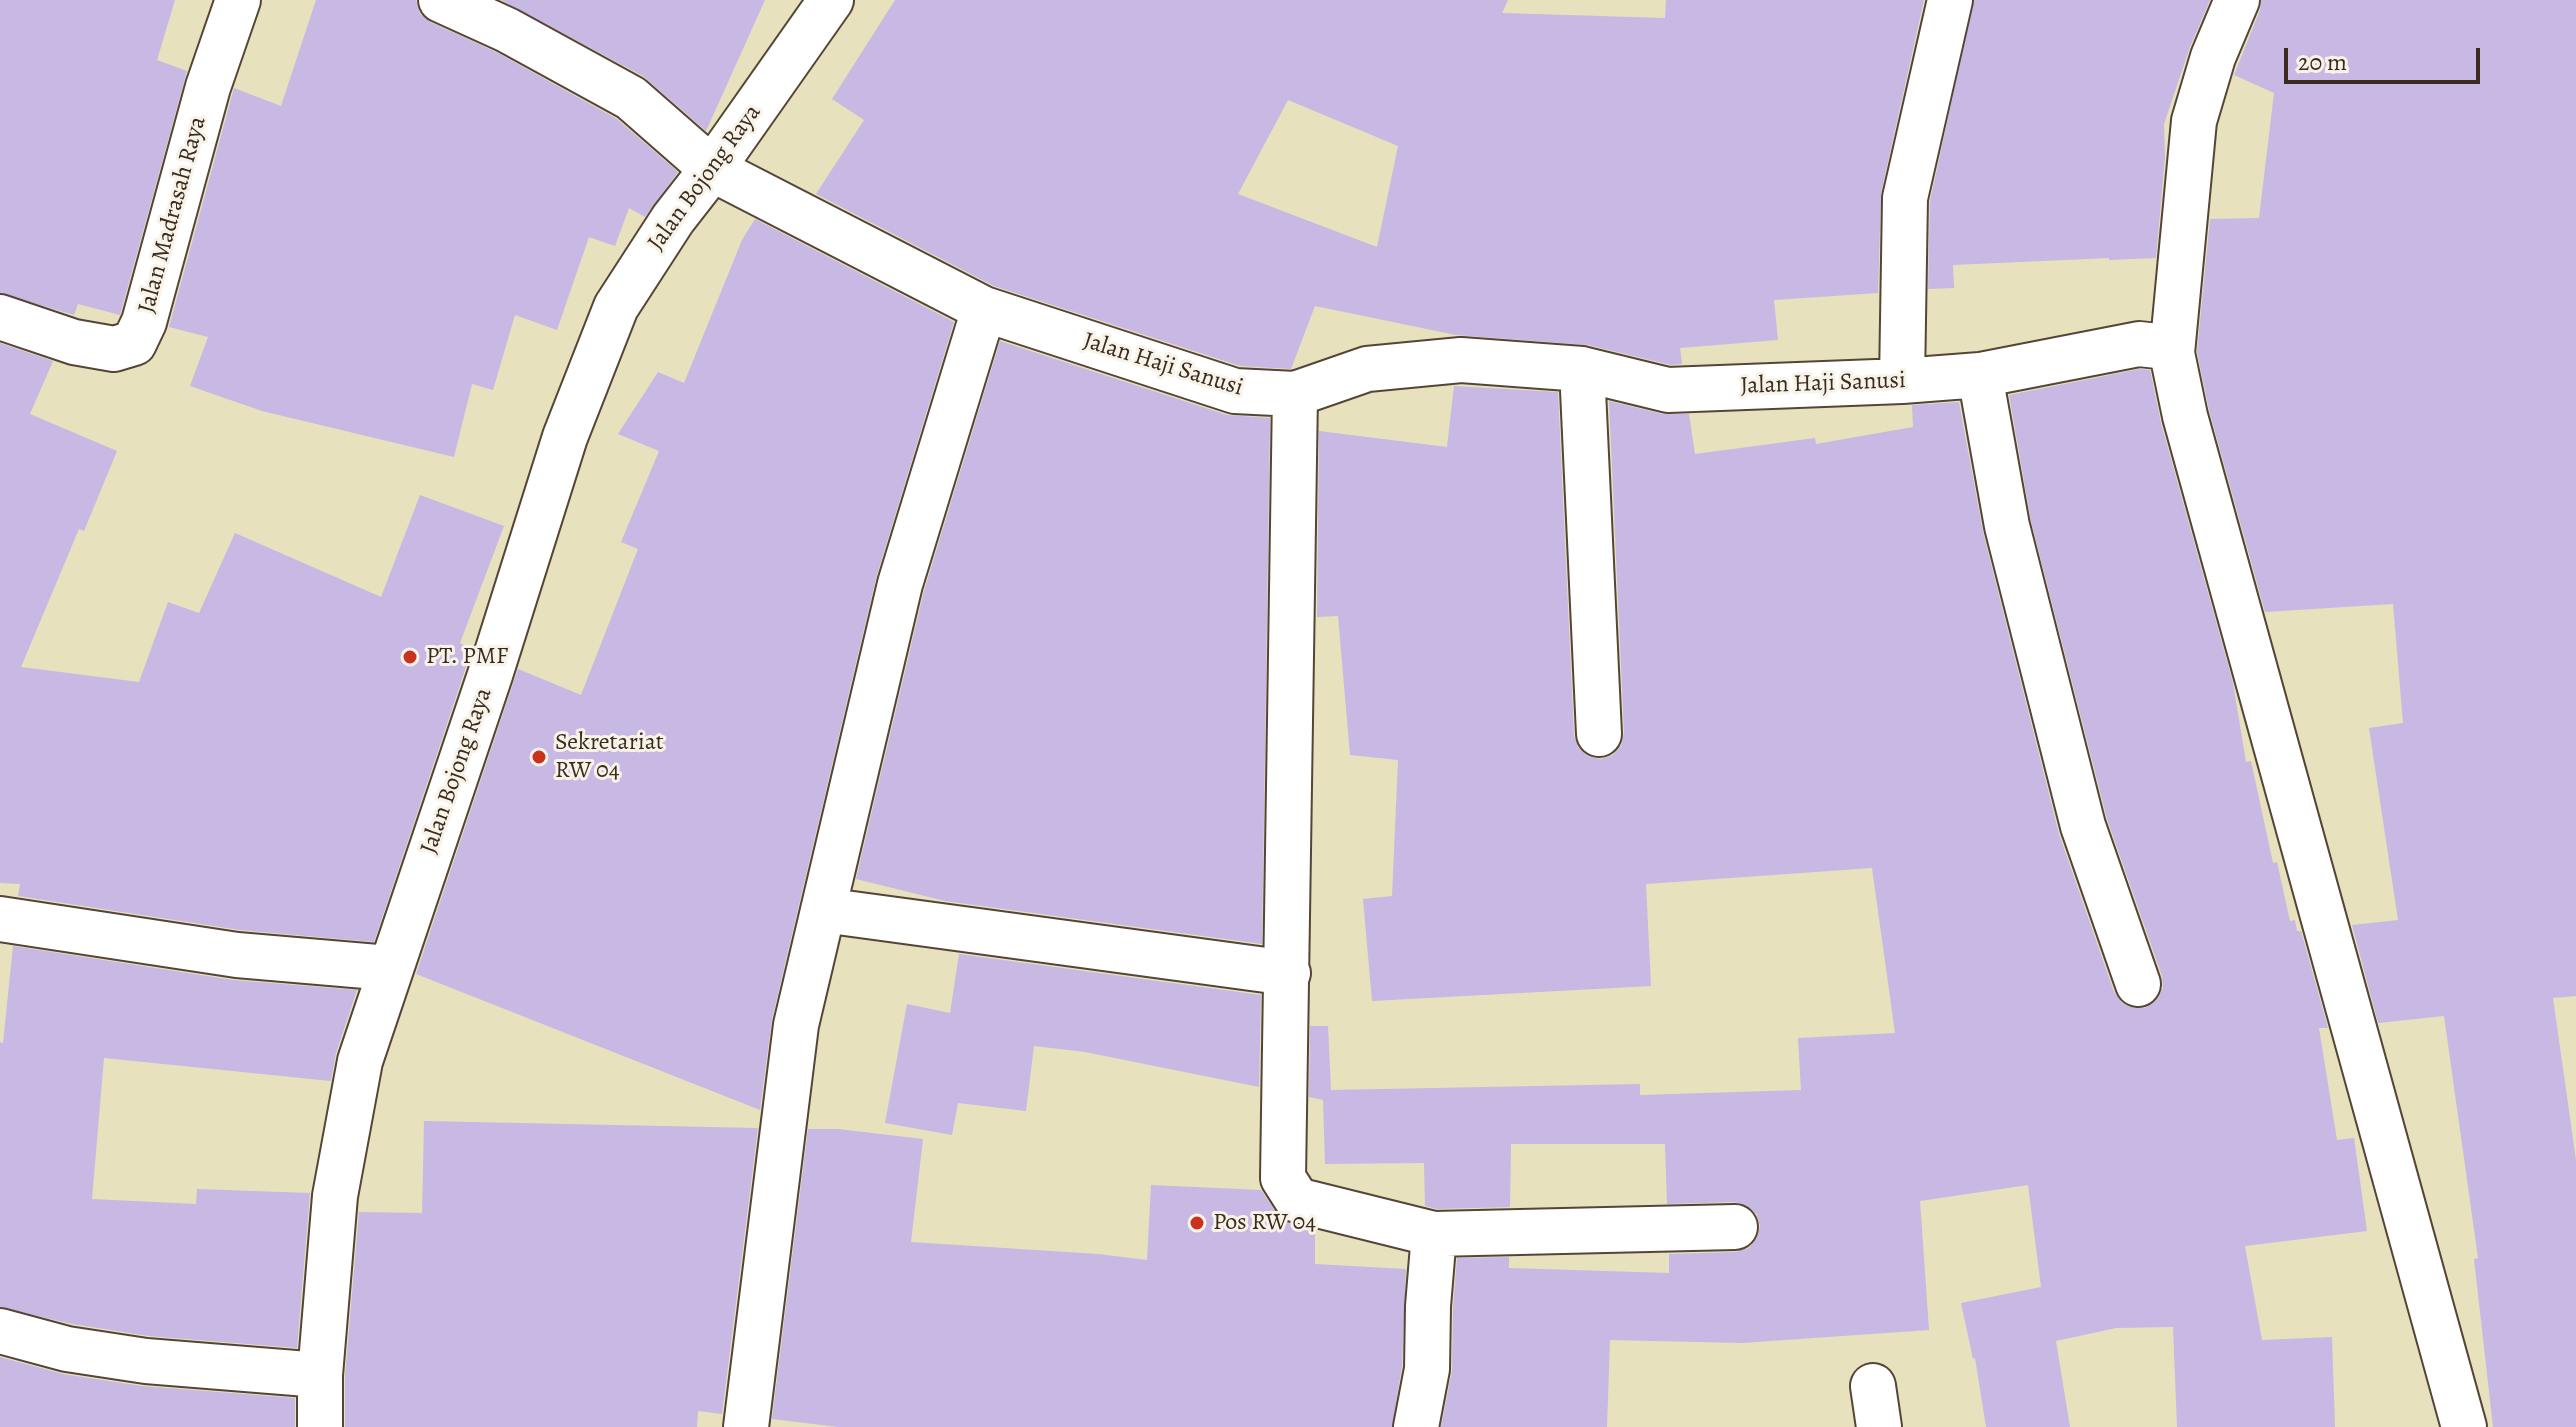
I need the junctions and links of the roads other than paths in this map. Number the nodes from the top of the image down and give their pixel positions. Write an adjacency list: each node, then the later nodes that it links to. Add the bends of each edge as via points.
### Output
1 (238, 0): 8 (street, Jalan Madrasah Raya, via 134,343 114,349 74,342)
2 (441, 0): 6 (street, Jalan Haji Sanusi, via 631,98)
3 (831, 0): 6 (street, Jalan Bojong Raya)
4 (1950, 0): 12 (street, via 1905,198)
5 (2237, 0): 9 (street, via 2194,121)
6 (712, 169): 7 (street, Jalan Haji Sanusi); 17 (street, Jalan Bojong Raya, via 616,307 565,437)
7 (984, 309): 13 (street, Jalan Haji Sanusi, via 1235,391); 15 (street, via 900,584)
8 (0, 317)
9 (2172, 353): 11 (street, Jalan Haji Sanusi, via 2139,344); 27 (street)
10 (1582, 369): 12 (street, Jalan Haji Sanusi, via 1668,390); 13 (street, Jalan Haji Sanusi, via 1461,360 1367,369); 14 (street)
11 (1980, 375): 12 (street, Jalan Haji Sanusi); 19 (street, via 2007,526 2079,811)
12 (1902, 381)
13 (1295, 394): 18 (street)
14 (1599, 734)
15 (823, 910): 18 (street); 25 (street, via 796,1025)
16 (0, 919): 17 (street, via 237,955)
17 (389, 968): 23 (street, Jalan Bojong Raya, via 360,1061 335,1196)
18 (1288, 973): 21 (street, via 1283,1178 1297,1200)
19 (2138, 984)
20 (1735, 1227): 21 (street)
21 (1434, 1234): 26 (street, via 1427,1369)
22 (0, 1331): 23 (street, via 130,1359)
23 (320, 1375): 24 (street, Jalan Bojong Raya)
24 (320, 1427)
25 (746, 1427)
26 (1416, 1427)
27 (2464, 1427)

